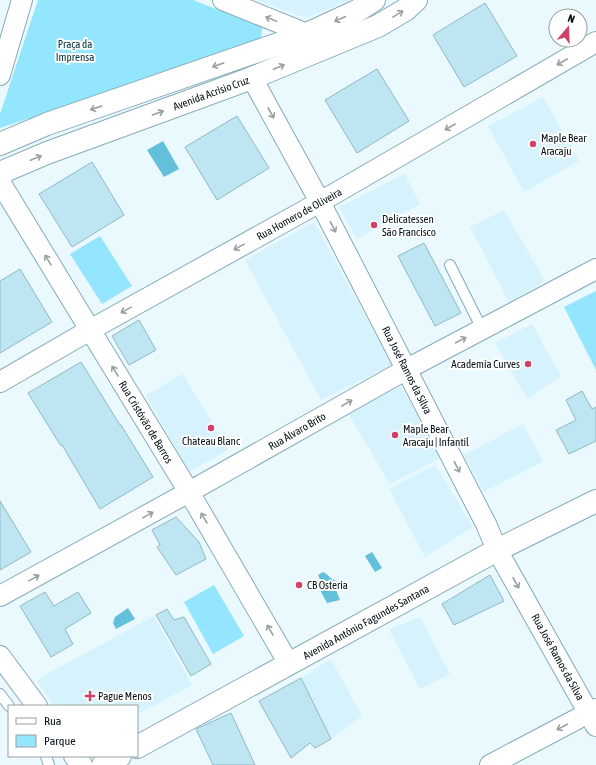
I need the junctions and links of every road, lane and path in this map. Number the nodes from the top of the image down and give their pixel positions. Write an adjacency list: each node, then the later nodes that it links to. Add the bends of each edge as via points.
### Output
1 (22, 0): 7 (street)
2 (374, 0): 5 (street, one-way to 5, via 357,11)
3 (416, 0): 8 (street, Avenida Acrísio Cruz, one-way to 3, via 378,26 406,10)
4 (227, 1): 5 (street, one-way to 4)
5 (307, 34): 9 (street, one-way to 9, via 47,124)
6 (596, 42): 12 (street, Rua Homero de Oliveira, one-way to 12)
7 (0, 75)
8 (252, 78): 10 (street, Avenida Acrísio Cruz, one-way to 8, via 47,153); 12 (street, Rua José Ramos da Silva, one-way to 12)
9 (0, 144)
10 (0, 173)
11 (0, 182): 16 (street, Rua Cristóvão de Barros, one-way to 11)
12 (320, 202): 16 (street, Rua Homero de Oliveira, one-way to 16); 17 (street, Rua José Ramos da Silva, one-way to 17)
13 (450, 265): 15 (lane)
14 (596, 269): 15 (street, Rua Álvaro Brito)
15 (482, 329): 17 (street, Rua Álvaro Brito, one-way to 15)
16 (90, 330): 18 (street, Rua Homero de Oliveira); 19 (street, Rua Cristóvão de Barros, one-way to 16)
17 (407, 369): 19 (street, Rua Álvaro Brito, one-way to 17); 21 (street, Rua José Ramos da Silva, one-way to 21)
18 (0, 382)
19 (188, 492): 22 (street, Rua Álvaro Brito, one-way to 19); 24 (street, Rua Cristóvão de Barros, one-way to 19)
20 (596, 501): 21 (street, Avenida Antônio Fagundes Santana)
21 (497, 550): 24 (street, Avenida Antônio Fagundes Santana); 28 (street, Rua José Ramos da Silva, one-way to 28)
22 (0, 596)
23 (0, 656): 27 (street)
24 (289, 664): 29 (street, Avenida Antônio Fagundes Santana)
25 (0, 694): 26 (lane)
26 (8, 705)
27 (36, 705)
28 (594, 716): 34 (street, one-way to 34)
29 (138, 746)
30 (75, 757): 32 (street)
31 (118, 757): 33 (street)
32 (82, 765)
33 (103, 765)
34 (490, 765)

